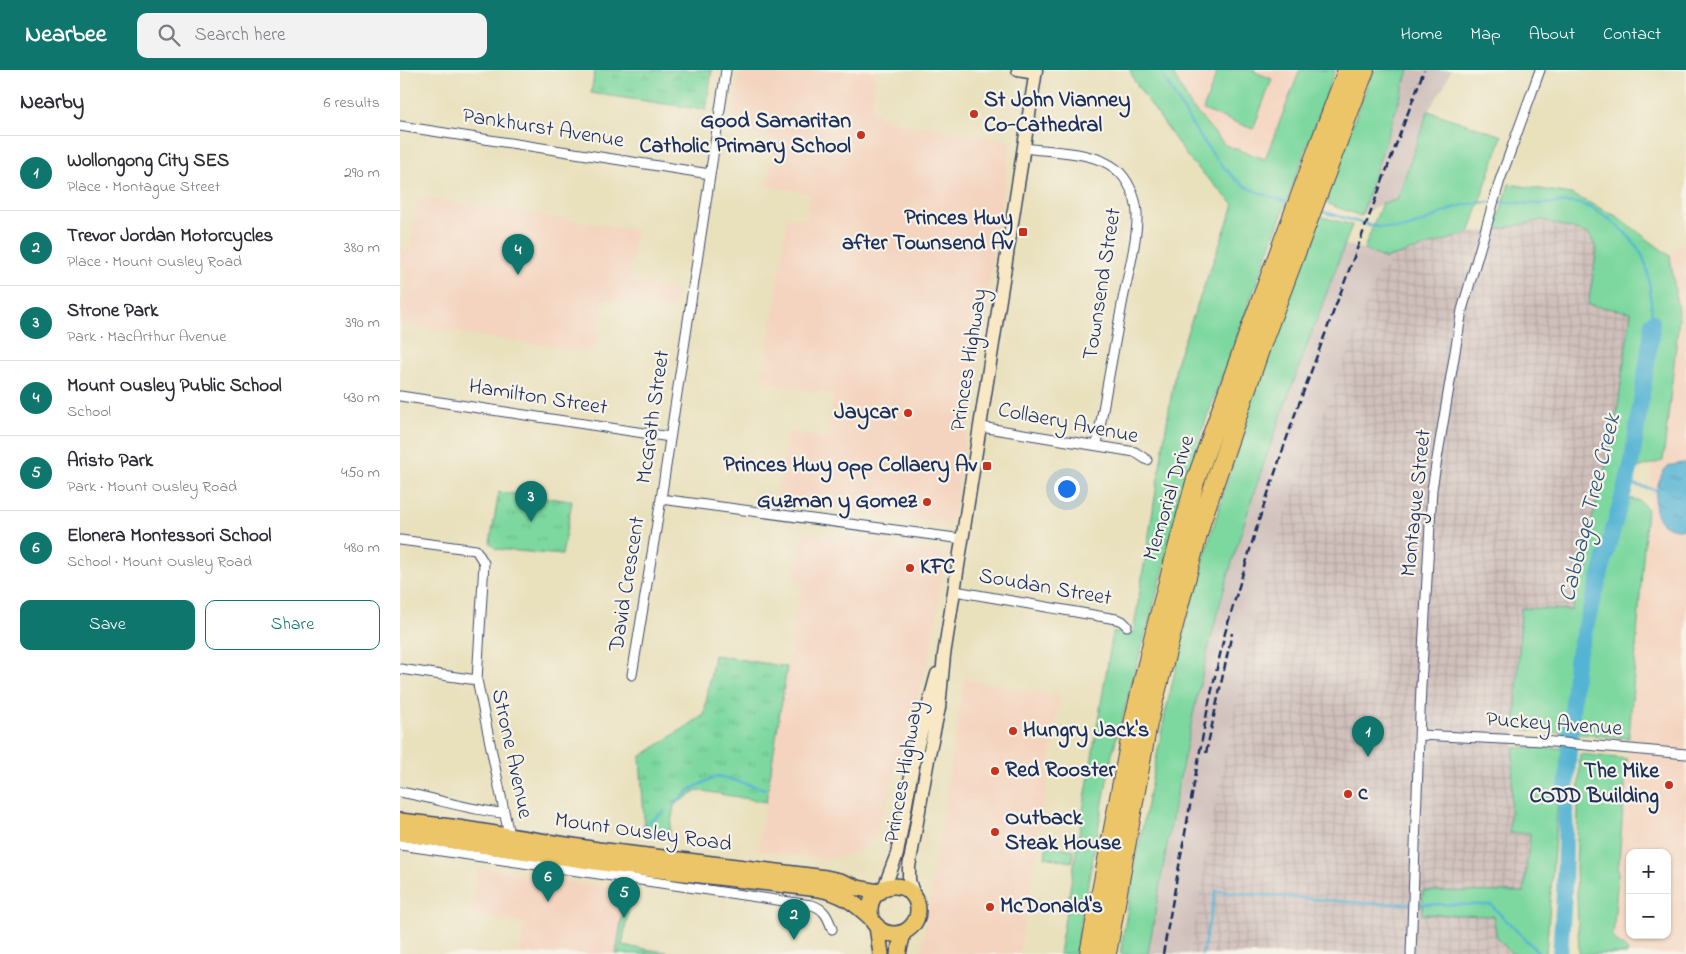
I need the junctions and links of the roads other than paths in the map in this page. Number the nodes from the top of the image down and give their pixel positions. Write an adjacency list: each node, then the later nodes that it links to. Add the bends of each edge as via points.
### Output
1 (726, 70): 10 (street, McGrath Street)
2 (1018, 70): 6 (main road)
3 (1348, 70): 9 (highway, Memorial Drive)
4 (1364, 70): 9 (highway, Memorial Drive)
5 (1540, 70): 26 (street, Montague Street, via 1498,186 1462,310 1432,489)
6 (1036, 71): 8 (main road, Princes Highway)
7 (400, 126): 10 (street, Pankhurst Avenue)
8 (1024, 148): 13 (main road, Princes Highway); 15 (street, Townsend Street, via 1087,156 1106,163 1125,179 1135,202 1137,222)
9 (1320, 167): 11 (highway, Memorial Drive)
10 (710, 174): 14 (street, McGrath Street)
11 (1290, 243): 43 (highway, Memorial Drive, via 1237,364 1190,501 1134,719); 44 (highway, Memorial Drive, via 1202,520 1148,723)
12 (400, 396): 14 (street, Hamilton Street)
13 (981, 427): 15 (street, Collaery Avenue); 18 (main road, Princes Highway)
14 (670, 437): 17 (street, McGrath Street)
15 (1097, 445): 16 (street, Collaery Avenue, via 1135,452)
16 (1148, 460)
17 (661, 498): 18 (street, McGrath Street); 24 (street, David Crescent)
18 (963, 539): 20 (main road, Princes Highway)
19 (400, 540): 25 (street, Strone Avenue, via 476,550 484,564)
20 (955, 591): 21 (street, Soudan Street, via 1116,619); 22 (main road, Princes Highway)
21 (1127, 626)
22 (944, 655): 35 (main road, Princes Highway, via 918,741 897,854); 36 (main road, Princes Highway, via 939,708 909,867)
23 (400, 669): 25 (street)
24 (632, 675)
25 (477, 680): 29 (street, Strone Avenue)
26 (1420, 734): 27 (street, Puckey Avenue); 45 (street, Montague Street)
27 (1686, 754)
28 (400, 792): 29 (street, via 483,812)
29 (503, 813): 32 (street, Strone Avenue)
30 (400, 821): 32 (main road, Mount Ousley Road)
31 (400, 833): 34 (main road, Mount Ousley Road, via 616,865)
32 (509, 835): 35 (main road, Mount Ousley Road, via 598,850 826,878 858,888)
33 (400, 845): 37 (street)
34 (768, 882): 37 (street); 38 (main road, Mount Ousley Road, via 833,892 852,901)
35 (882, 890): 36 (main road, via 901,887); 38 (main road, via 871,904)
36 (914, 896): 40 (main road, via 918,916 915,923)
37 (751, 897): 39 (street, via 817,907 825,913)
38 (874, 923): 40 (main road, via 889,933); 41 (main road)
39 (832, 928)
40 (903, 932): 42 (main road)
41 (881, 954)
42 (898, 954)
43 (1089, 954)
44 (1107, 954)
45 (1411, 954)

